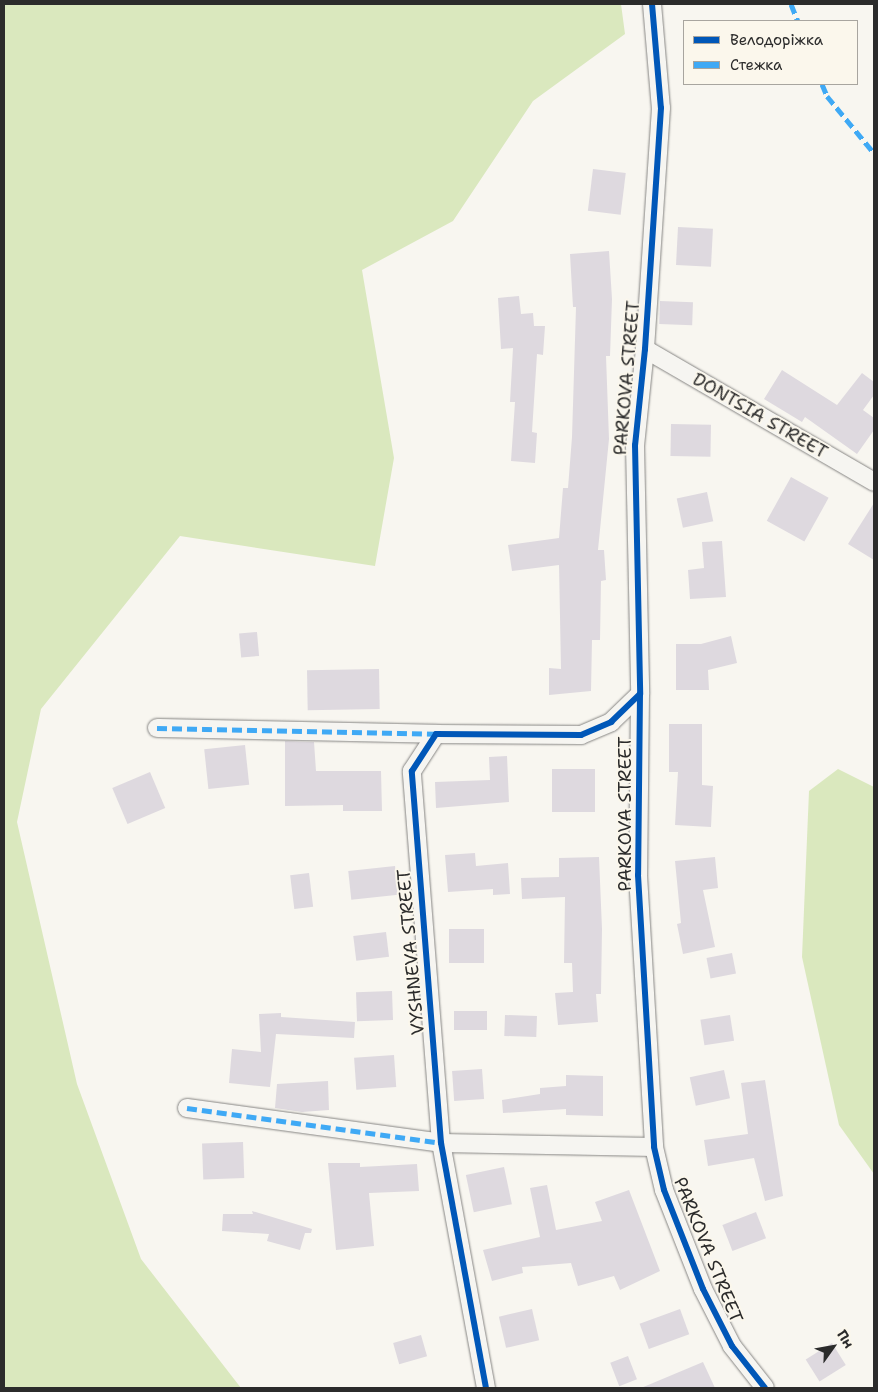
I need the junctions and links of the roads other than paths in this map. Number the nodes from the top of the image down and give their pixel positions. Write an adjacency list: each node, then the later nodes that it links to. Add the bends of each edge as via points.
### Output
1 (652, 4): 2 (street, PARKOVA STREET, via 662,108)
2 (646, 349): 3 (street, DONTSIA STREET); 4 (street, PARKOVA STREET, via 635,445)
3 (874, 482)
4 (640, 694): 6 (street, via 611,722 581,735); 9 (street, PARKOVA STREET, via 638,875)
5 (157, 728): 6 (street)
6 (436, 734): 8 (street, VYSHNEVA STREET, via 412,771)
7 (187, 1108): 8 (street)
8 (441, 1143): 9 (street); 10 (street, VYSHNEVA STREET)
9 (654, 1147): 11 (street, PARKOVA STREET, via 664,1190 704,1289 732,1346)
10 (486, 1388)
11 (765, 1388)

